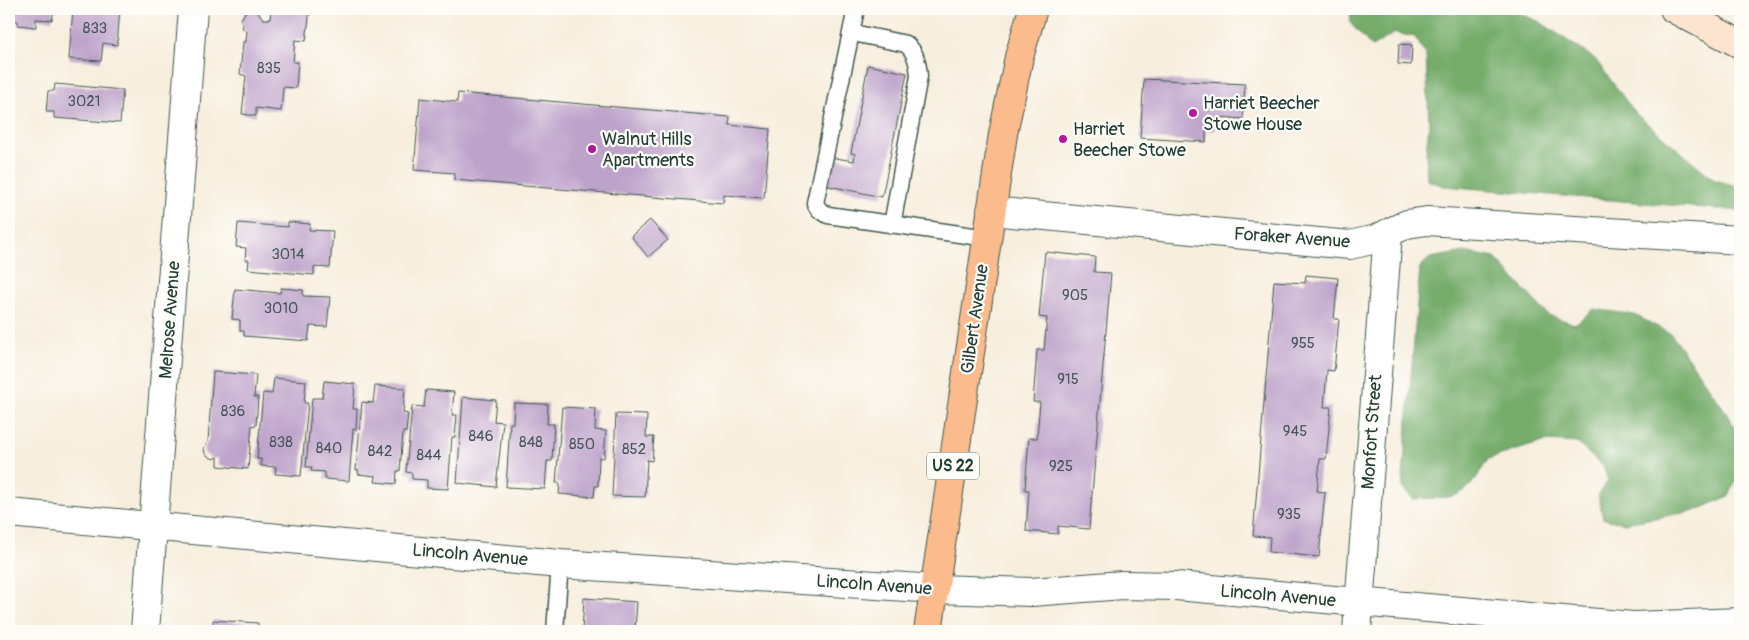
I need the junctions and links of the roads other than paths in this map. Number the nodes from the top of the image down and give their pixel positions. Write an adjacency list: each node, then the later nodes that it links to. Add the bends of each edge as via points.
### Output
1 (193, 9): 13 (street, Melrose Avenue)
2 (856, 9): 5 (lane)
3 (1033, 9): 7 (main road, Gilbert Avenue / US 22, via 1012,86)
4 (1674, 9): 6 (main road)
5 (853, 33): 8 (lane, via 906,44 912,48 918,66 919,76); 8 (lane, via 815,203 828,216)
6 (1740, 44)
7 (991, 211): 9 (street, Foraker Avenue, via 1350,245); 10 (main road, Gilbert Avenue / US 22)
8 (892, 225): 10 (lane)
9 (1388, 233): 11 (street, Foraker Avenue, via 1407,224 1427,221); 16 (street, Monfort Street)
10 (987, 238): 15 (main road, Gilbert Avenue / US 22)
11 (1740, 240)
12 (9, 514): 13 (street, Lincoln Avenue)
13 (154, 527): 14 (street, Lincoln Avenue); 18 (street, Melrose Avenue)
14 (560, 564): 15 (street, Lincoln Avenue); 19 (lane)
15 (936, 589): 16 (street, Lincoln Avenue, via 1031,592 1123,585 1176,586); 20 (main road, Gilbert Avenue / US 22)
16 (1359, 603): 17 (street, Lincoln Avenue, via 1633,626); 21 (street, Monfort Street)
17 (1739, 623)
18 (145, 631)
19 (555, 631)
20 (928, 631)
21 (1357, 631)

